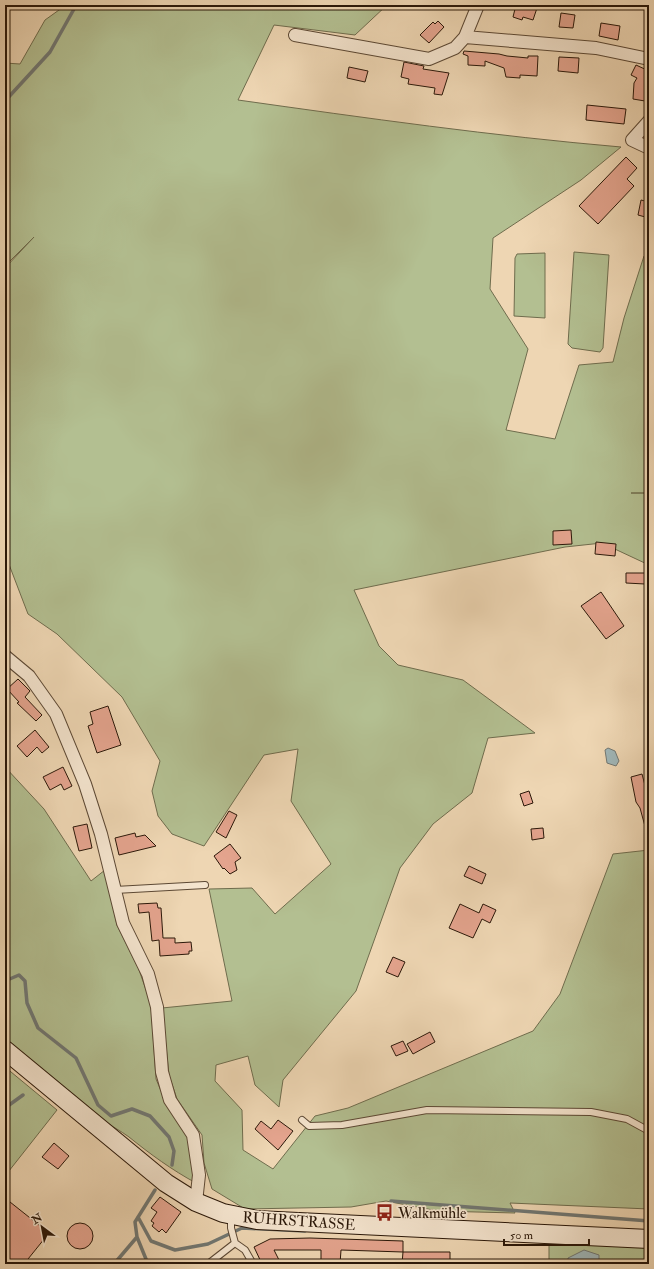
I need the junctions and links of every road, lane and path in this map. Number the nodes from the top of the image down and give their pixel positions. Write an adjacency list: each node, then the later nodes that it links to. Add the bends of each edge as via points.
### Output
1 (478, 5): 3 (street)
2 (295, 35): 3 (street, via 429,59 455,48)
3 (465, 37): 4 (street, via 596,48)
4 (649, 59)
5 (649, 121): 6 (street, via 632,140)
6 (649, 148)
7 (5, 656): 9 (street, via 29,676 56,714 85,784)
8 (205, 885): 9 (lane)
9 (115, 890): 13 (street, via 123,923 148,974 157,1007 162,1072 170,1100 193,1135 199,1175)
10 (5, 1050): 13 (main road, RUHRSTRASSE, via 166,1183)
11 (302, 1120): 12 (lane, via 309,1126 342,1126 427,1110 591,1112 627,1119)
12 (649, 1131)
13 (196, 1202): 14 (main road, RUHRSTRASSE)
14 (231, 1222): 15 (main road, RUHRSTRASSE, via 257,1220); 16 (lane)
15 (649, 1239)
16 (235, 1243): 17 (lane); 18 (lane, via 245,1250)
17 (208, 1264)
18 (253, 1264)

